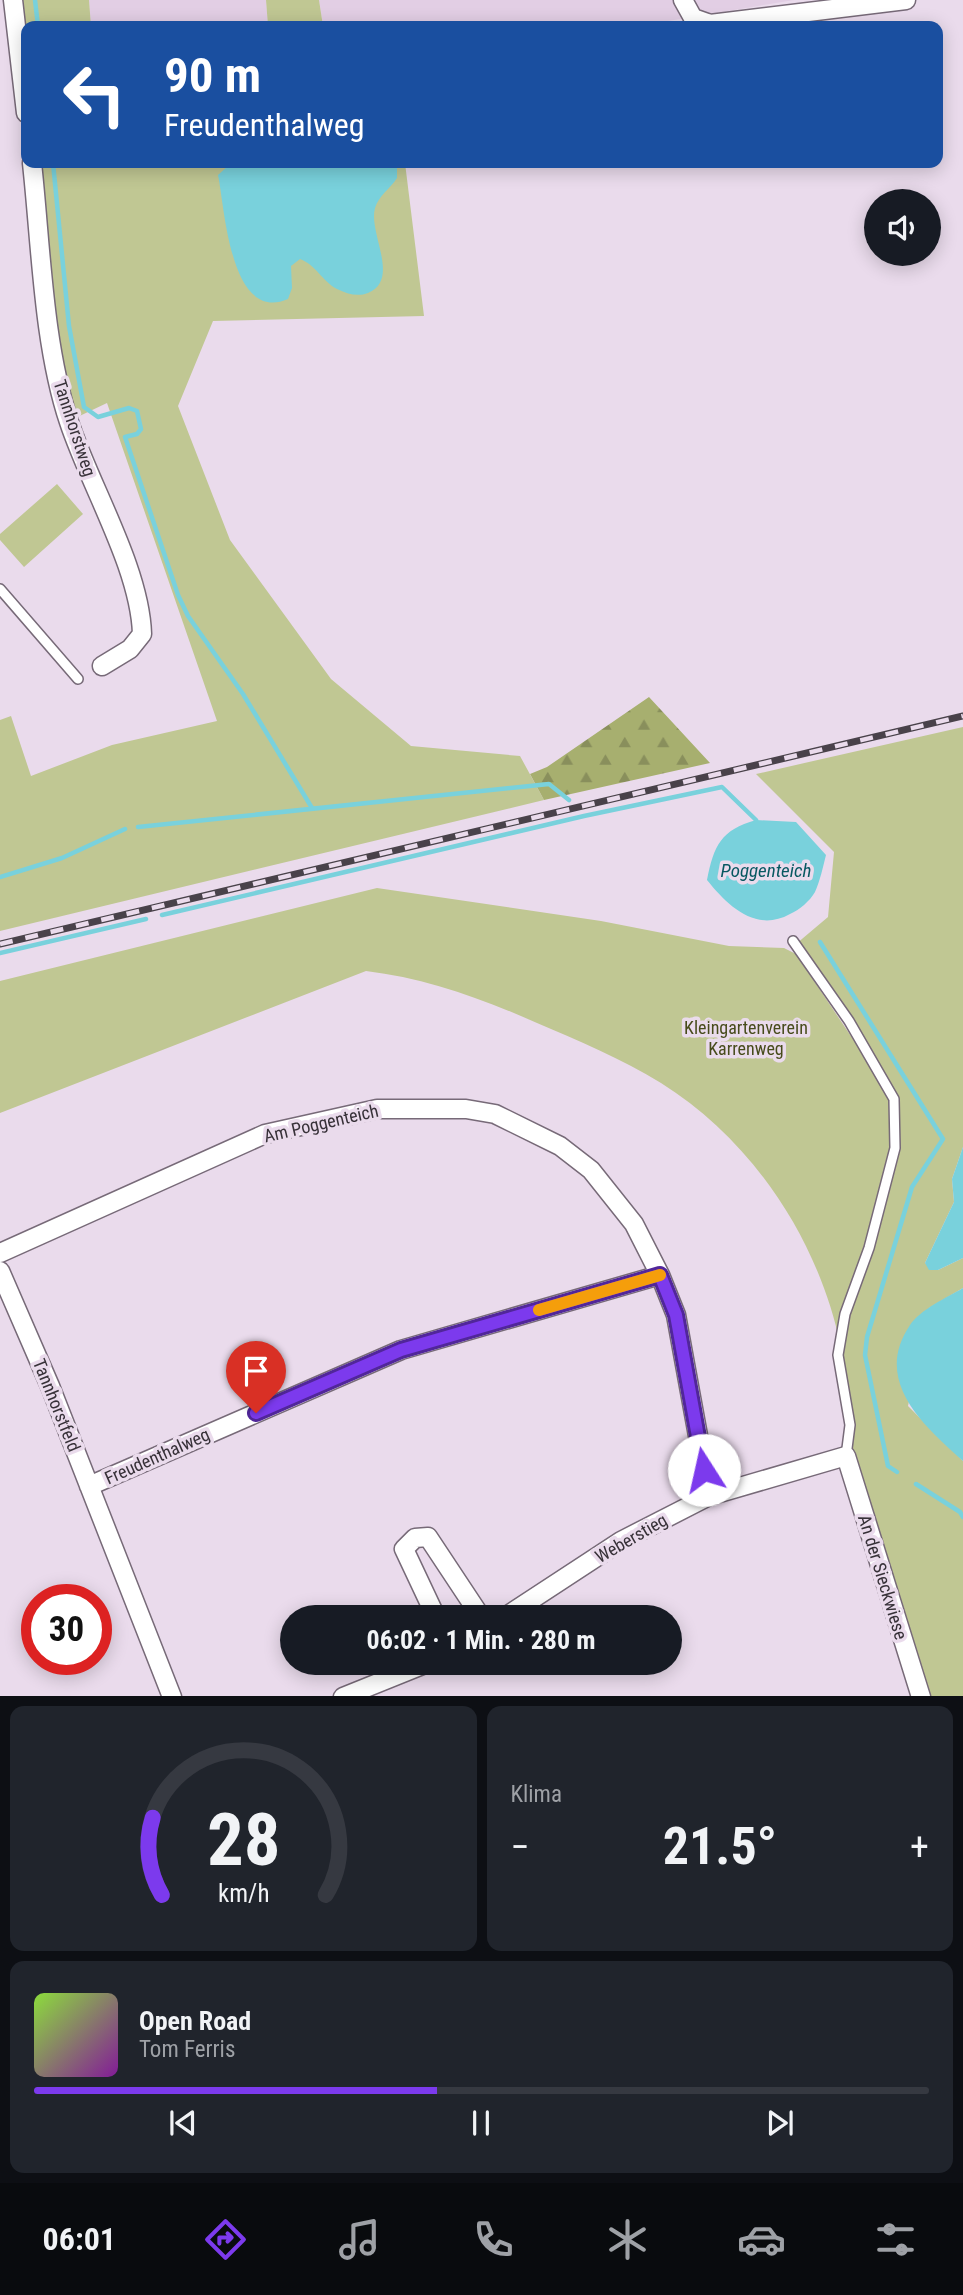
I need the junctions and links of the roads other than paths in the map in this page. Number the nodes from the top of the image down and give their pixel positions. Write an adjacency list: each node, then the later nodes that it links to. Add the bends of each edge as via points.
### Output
1 (13, 0): 6 (street)
2 (683, 0): 4 (street, via 693,18)
3 (906, 0): 5 (street)
4 (702, 21)
5 (734, 21)
6 (21, 70)
7 (33, 168): 9 (street, Tannhorstweg, via 55,365 69,422 142,616 142,634 130,649)
8 (0, 589): 10 (lane)
9 (102, 666)
10 (78, 679)
11 (793, 941): 15 (lane, via 849,1021 894,1099 895,1148 869,1248 845,1314 838,1355 850,1425)
12 (0, 1253): 14 (street, Am Poggenteich, via 265,1134 377,1109 466,1109 495,1114 529,1128 591,1170 635,1224)
13 (0, 1271): 16 (street, Tannhorstfeld)
14 (660, 1275): 16 (street, Freudenthalweg, via 401,1350); 17 (street, Am Poggenteich, via 676,1315)
15 (846, 1456): 17 (street, Weberstieg); 24 (street, An der Sieckwiese)
16 (89, 1486): 22 (street, Tannhorstfeld)
17 (709, 1496): 20 (street, Weberstieg, via 621,1541)
18 (430, 1605): 19 (street, via 404,1549 415,1538 428,1537)
19 (473, 1605)
20 (523, 1605)
21 (397, 1675): 23 (street)
22 (172, 1696)
23 (344, 1696)
24 (921, 1696)

